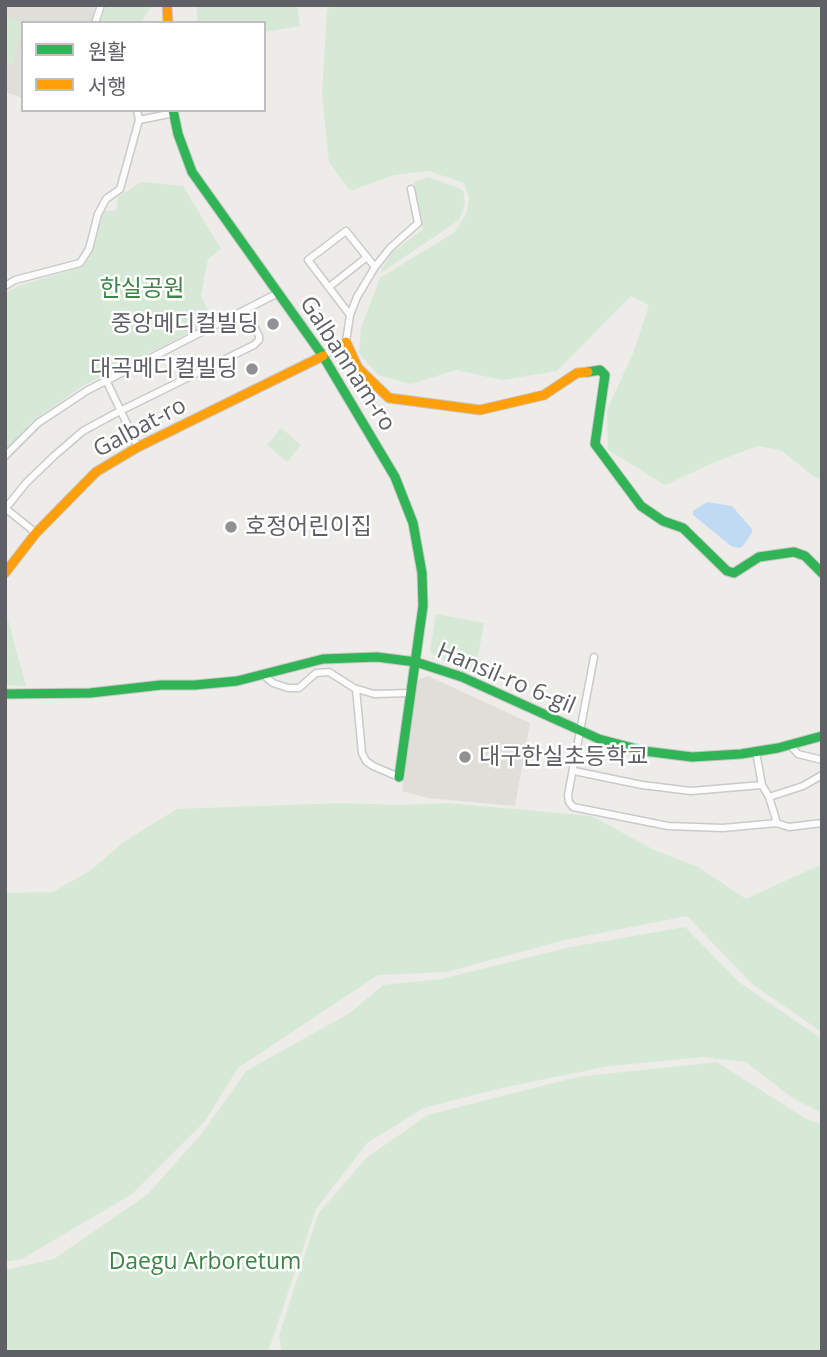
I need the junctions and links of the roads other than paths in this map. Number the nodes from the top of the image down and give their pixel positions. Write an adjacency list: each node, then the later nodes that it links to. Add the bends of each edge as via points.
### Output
1 (137, 112): 4 (street)
2 (170, 112): 4 (street)
3 (174, 112): 10 (street, Galbannam-ro, via 192,172)
4 (139, 120): 8 (street, via 120,189 106,199 89,249 79,263)
5 (411, 189): 7 (street, via 418,223)
6 (367, 257): 7 (street); 9 (street); 9 (street, via 346,230 308,260)
7 (375, 267): 12 (street)
8 (5, 286)
9 (329, 287): 12 (street)
10 (278, 293): 11 (street); 14 (street, Galbannam-ro)
11 (246, 310): 15 (street); 16 (street, via 259,336 254,345)
12 (350, 315): 13 (street)
13 (346, 342): 14 (street); 22 (street, via 358,368 388,398 480,410 544,395 577,373 600,370 605,375 595,444 641,506 683,528 727,571 734,573 759,557 794,552)
14 (323, 356): 17 (street, Galbat-ro); 25 (street, Galbannam-ro, via 395,477 413,523 423,606)
15 (106, 380): 16 (street); 18 (street, via 38,423)
16 (120, 411): 17 (street); 19 (street, via 64,446)
17 (138, 447): 20 (street, Galbat-ro, via 96,472)
18 (5, 456)
19 (5, 508): 20 (street)
20 (36, 533): 21 (street, Galbat-ro)
21 (5, 573)
22 (822, 573)
23 (594, 657): 31 (street)
24 (314, 662): 25 (street, Hansil-ro 6-gil, via 360,657); 26 (street); 27 (street, Hansil-ro 6-gil)
25 (416, 662): 29 (street, Galbannam-ro); 31 (street, Hansil-ro 6-gil, via 462,677)
26 (318, 673): 27 (street, via 299,688 273,683); 28 (street, via 329,672)
27 (262, 674): 30 (street, Hansil-ro 6-gil, via 195,685)
28 (356, 688): 29 (street, via 374,694); 38 (street, via 362,753 373,766)
29 (411, 693): 38 (street, Galbannam-ro)
30 (5, 694)
31 (581, 732): 34 (street, Hansil-ro 6-gil, via 664,754 692,757); 36 (street)
32 (822, 736): 33 (street, Hansil-ro 6-gil)
33 (789, 744): 34 (street, Hansil-ro 6-gil); 35 (street, via 798,754)
34 (756, 752): 39 (street)
35 (822, 760)
36 (574, 771): 39 (street, via 691,791); 41 (street, via 568,795 573,807 668,826 723,828)
37 (822, 775): 40 (street)
38 (399, 776)
39 (762, 785): 40 (street)
40 (769, 797): 41 (street)
41 (776, 823): 42 (street, via 789,827)
42 (822, 823)

